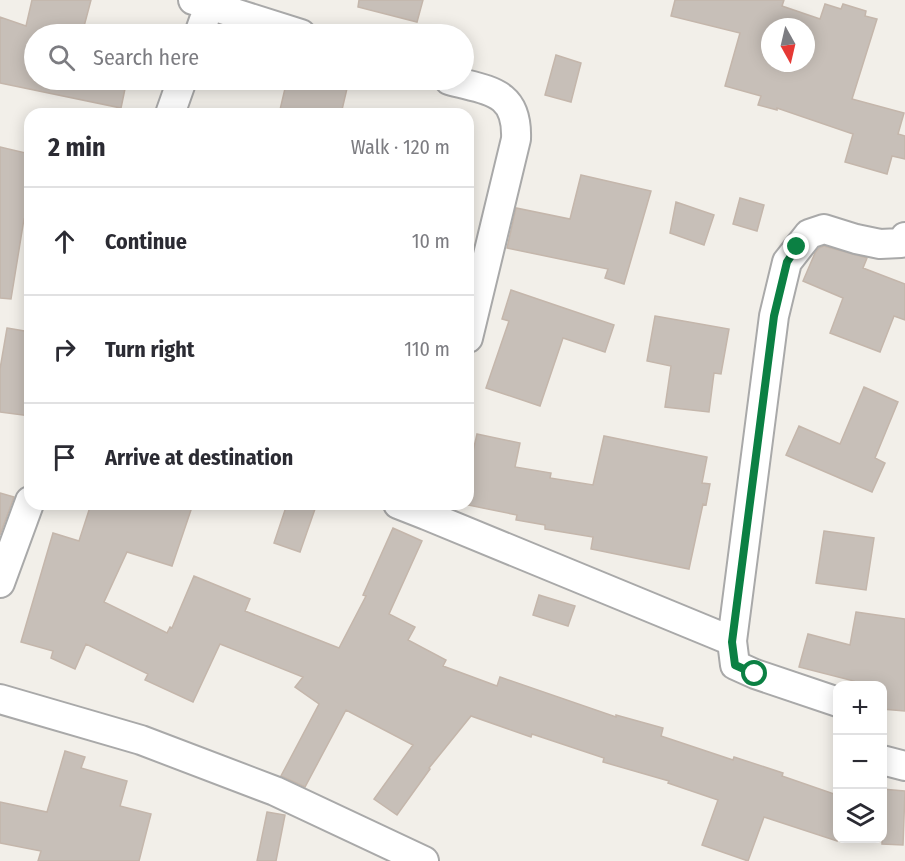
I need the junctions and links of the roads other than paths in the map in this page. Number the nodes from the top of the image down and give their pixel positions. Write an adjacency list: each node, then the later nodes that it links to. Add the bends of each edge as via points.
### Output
1 (201, 3): 2 (street); 3 (street)
2 (200, 24)
3 (269, 24)
4 (474, 87): 8 (street, via 496,94 511,105 517,122)
5 (178, 90): 6 (street)
6 (172, 108)
7 (905, 237): 12 (street, via 901,243 880,244 824,229 809,234 787,262 774,316)
8 (474, 313)
9 (27, 510): 11 (street)
10 (429, 510): 12 (street)
11 (0, 583)
12 (732, 642): 14 (street, via 735,665)
13 (0, 699): 17 (street, via 141,740 275,791)
14 (833, 701)
15 (887, 761): 16 (street)
16 (905, 766)
17 (424, 861)

